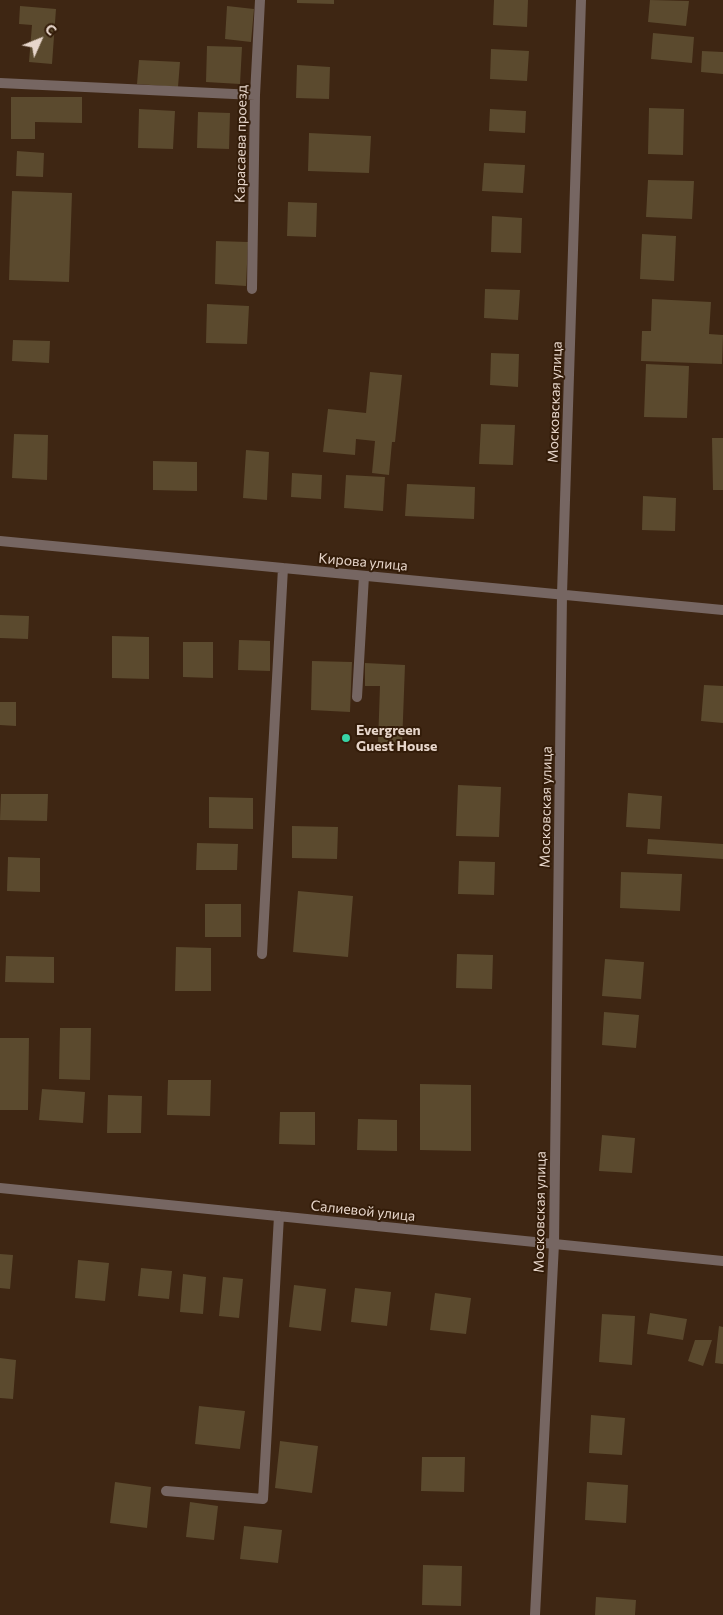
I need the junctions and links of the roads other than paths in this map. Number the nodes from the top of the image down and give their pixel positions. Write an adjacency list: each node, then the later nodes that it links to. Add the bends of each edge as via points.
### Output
1 (260, 0): 4 (street, Карасаева проезд)
2 (581, 0): 9 (street, Московская улица)
3 (0, 83): 4 (street)
4 (255, 95): 5 (street, Карасаева проезд)
5 (252, 289)
6 (0, 541): 7 (street, Кирова улица)
7 (283, 568): 8 (street, Кирова улица); 12 (street)
8 (364, 576): 9 (street, Кирова улица); 11 (street)
9 (562, 594): 10 (street, Кирова улица); 15 (street, Московская улица)
10 (723, 610)
11 (357, 697)
12 (262, 954)
13 (0, 1188): 14 (street, Салиевой улица)
14 (279, 1216): 15 (street, Салиевой улица); 17 (street, via 263,1499)
15 (554, 1244): 16 (street, Салиевой улица); 18 (street, Московская улица)
16 (723, 1261)
17 (166, 1490)
18 (535, 1615)

